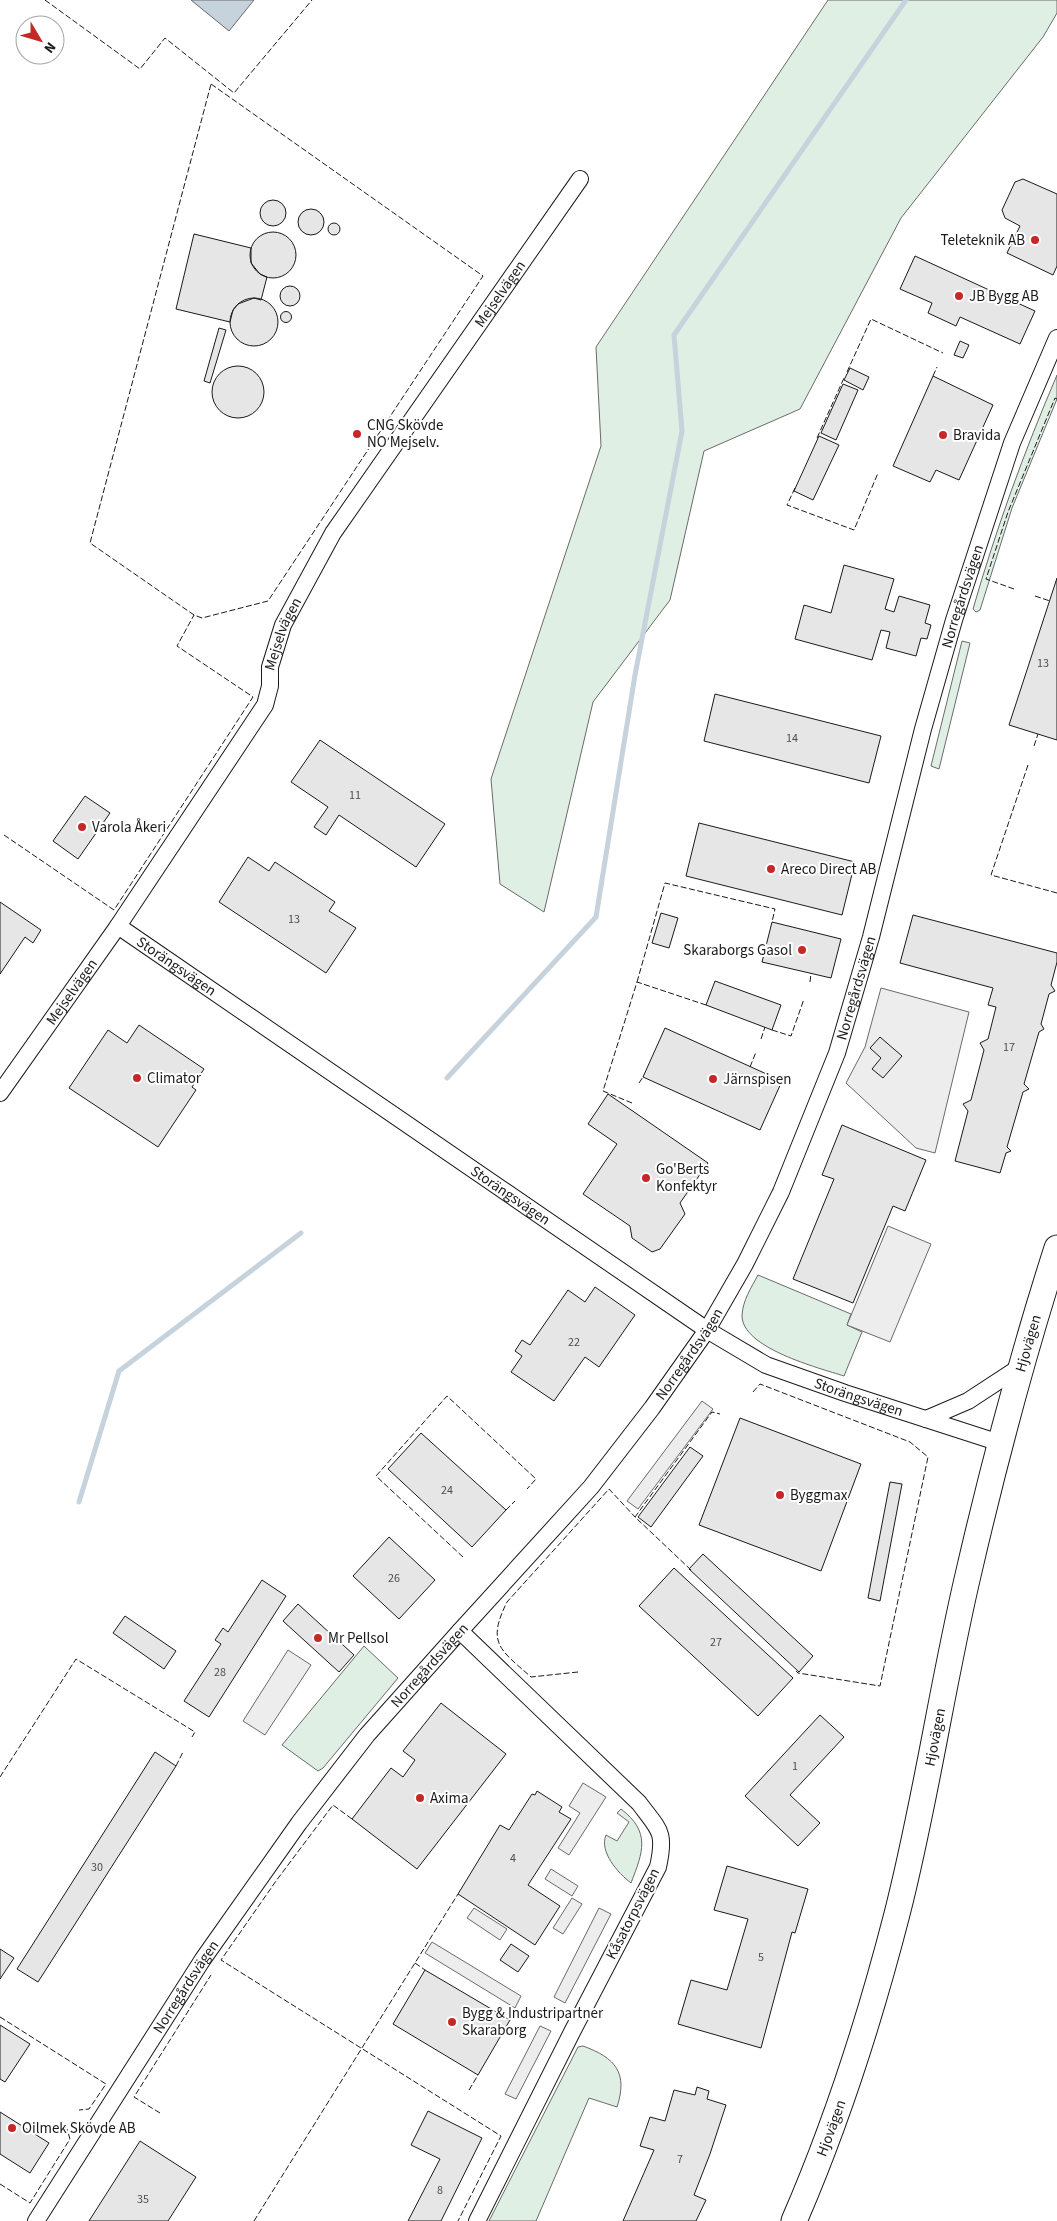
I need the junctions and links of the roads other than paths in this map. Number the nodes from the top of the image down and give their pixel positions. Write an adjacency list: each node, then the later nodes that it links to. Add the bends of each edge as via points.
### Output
1 (580, 179): 3 (street, Mejselvägen, via 333,533 284,625 270,666 270,686 265,705)
2 (1057, 338): 6 (street, Norregårdsvägen, via 1012,443 954,620 923,729 872,937 837,1053 781,1192)
3 (118, 926): 4 (street, Mejselvägen); 6 (street, Storängsvägen)
4 (0, 1094)
5 (1057, 1248): 7 (main road, Hjovägen)
6 (707, 1330): 8 (street, Storängsvägen, via 766,1365); 10 (street, Norregårdsvägen, via 592,1487)
7 (1023, 1364): 8 (street, via 968,1401); 9 (main road, Hjovägen)
8 (926, 1420): 9 (street, Storängsvägen)
9 (1000, 1443): 13 (main road, Hjovägen, via 969,1572 897,1912 864,2032)
10 (460, 1631): 11 (street, Norregårdsvägen, via 367,1735 299,1823 203,1959); 12 (street, Kåsatorpsvägen, via 639,1803 661,1832 662,1851 658,1867)
11 (36, 2221)
12 (477, 2221)
13 (794, 2221)

